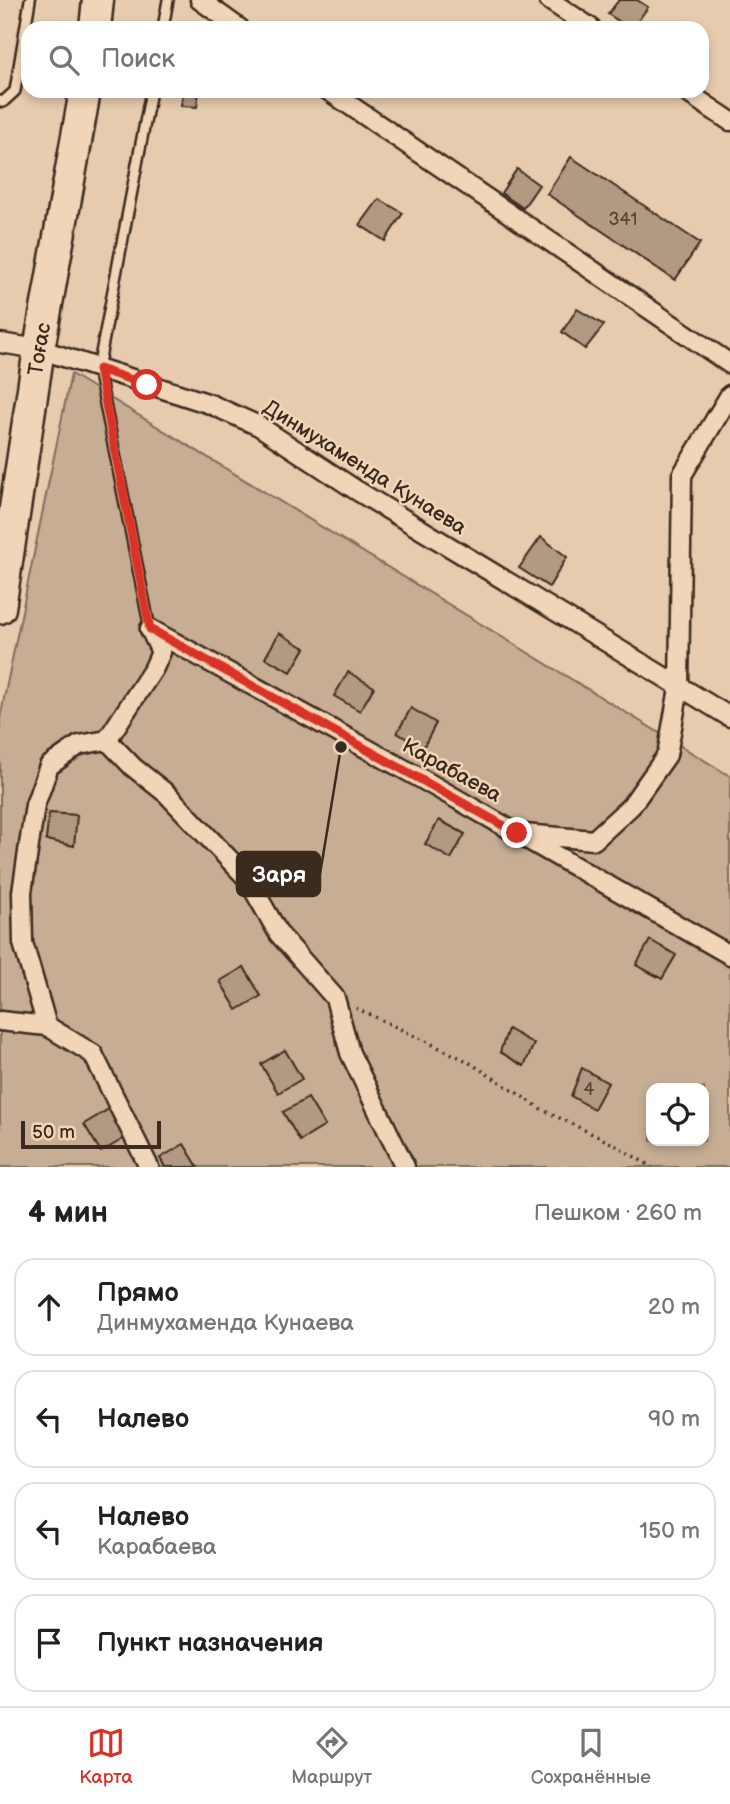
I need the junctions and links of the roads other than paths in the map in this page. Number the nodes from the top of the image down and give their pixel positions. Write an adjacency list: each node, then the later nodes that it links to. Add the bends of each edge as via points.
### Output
1 (30, 0): 6 (lane)
2 (98, 0): 7 (highway)
3 (168, 0): 8 (lane)
4 (200, 0): 9 (street)
5 (549, 0): 10 (street)
6 (27, 21)
7 (96, 21)
8 (164, 21)
9 (229, 21)
10 (580, 21)
11 (21, 58): 16 (lane, via 15,91)
12 (84, 98): 19 (highway, Тоғас)
13 (150, 98): 21 (lane)
14 (339, 98): 20 (street)
15 (696, 98): 17 (street)
16 (0, 102)
17 (730, 121)
18 (0, 343): 19 (street, Динмухаменда Кунаева)
19 (39, 349): 21 (street, Динмухаменда Кунаева); 23 (highway, Тоғас)
20 (730, 364)
21 (99, 369): 24 (lane); 25 (street, Динмухаменда Кунаева, via 210,404 259,426)
22 (730, 395): 25 (street, via 682,475)
23 (0, 608)
24 (150, 629): 27 (street, via 161,652); 28 (street, Карабаева)
25 (680, 688): 26 (street, Динмухаменда Кунаева); 28 (street, via 667,755 631,806 594,840)
26 (730, 716)
27 (107, 740): 31 (street, via 79,745 49,766 35,805 22,892 23,943); 33 (street, via 167,794 247,878 279,934 335,999 351,1053)
28 (517, 833): 29 (street, Карабаева)
29 (730, 956)
30 (0, 1021): 31 (street)
31 (47, 1026): 32 (street, via 93,1054)
32 (149, 1167)
33 (405, 1167)

